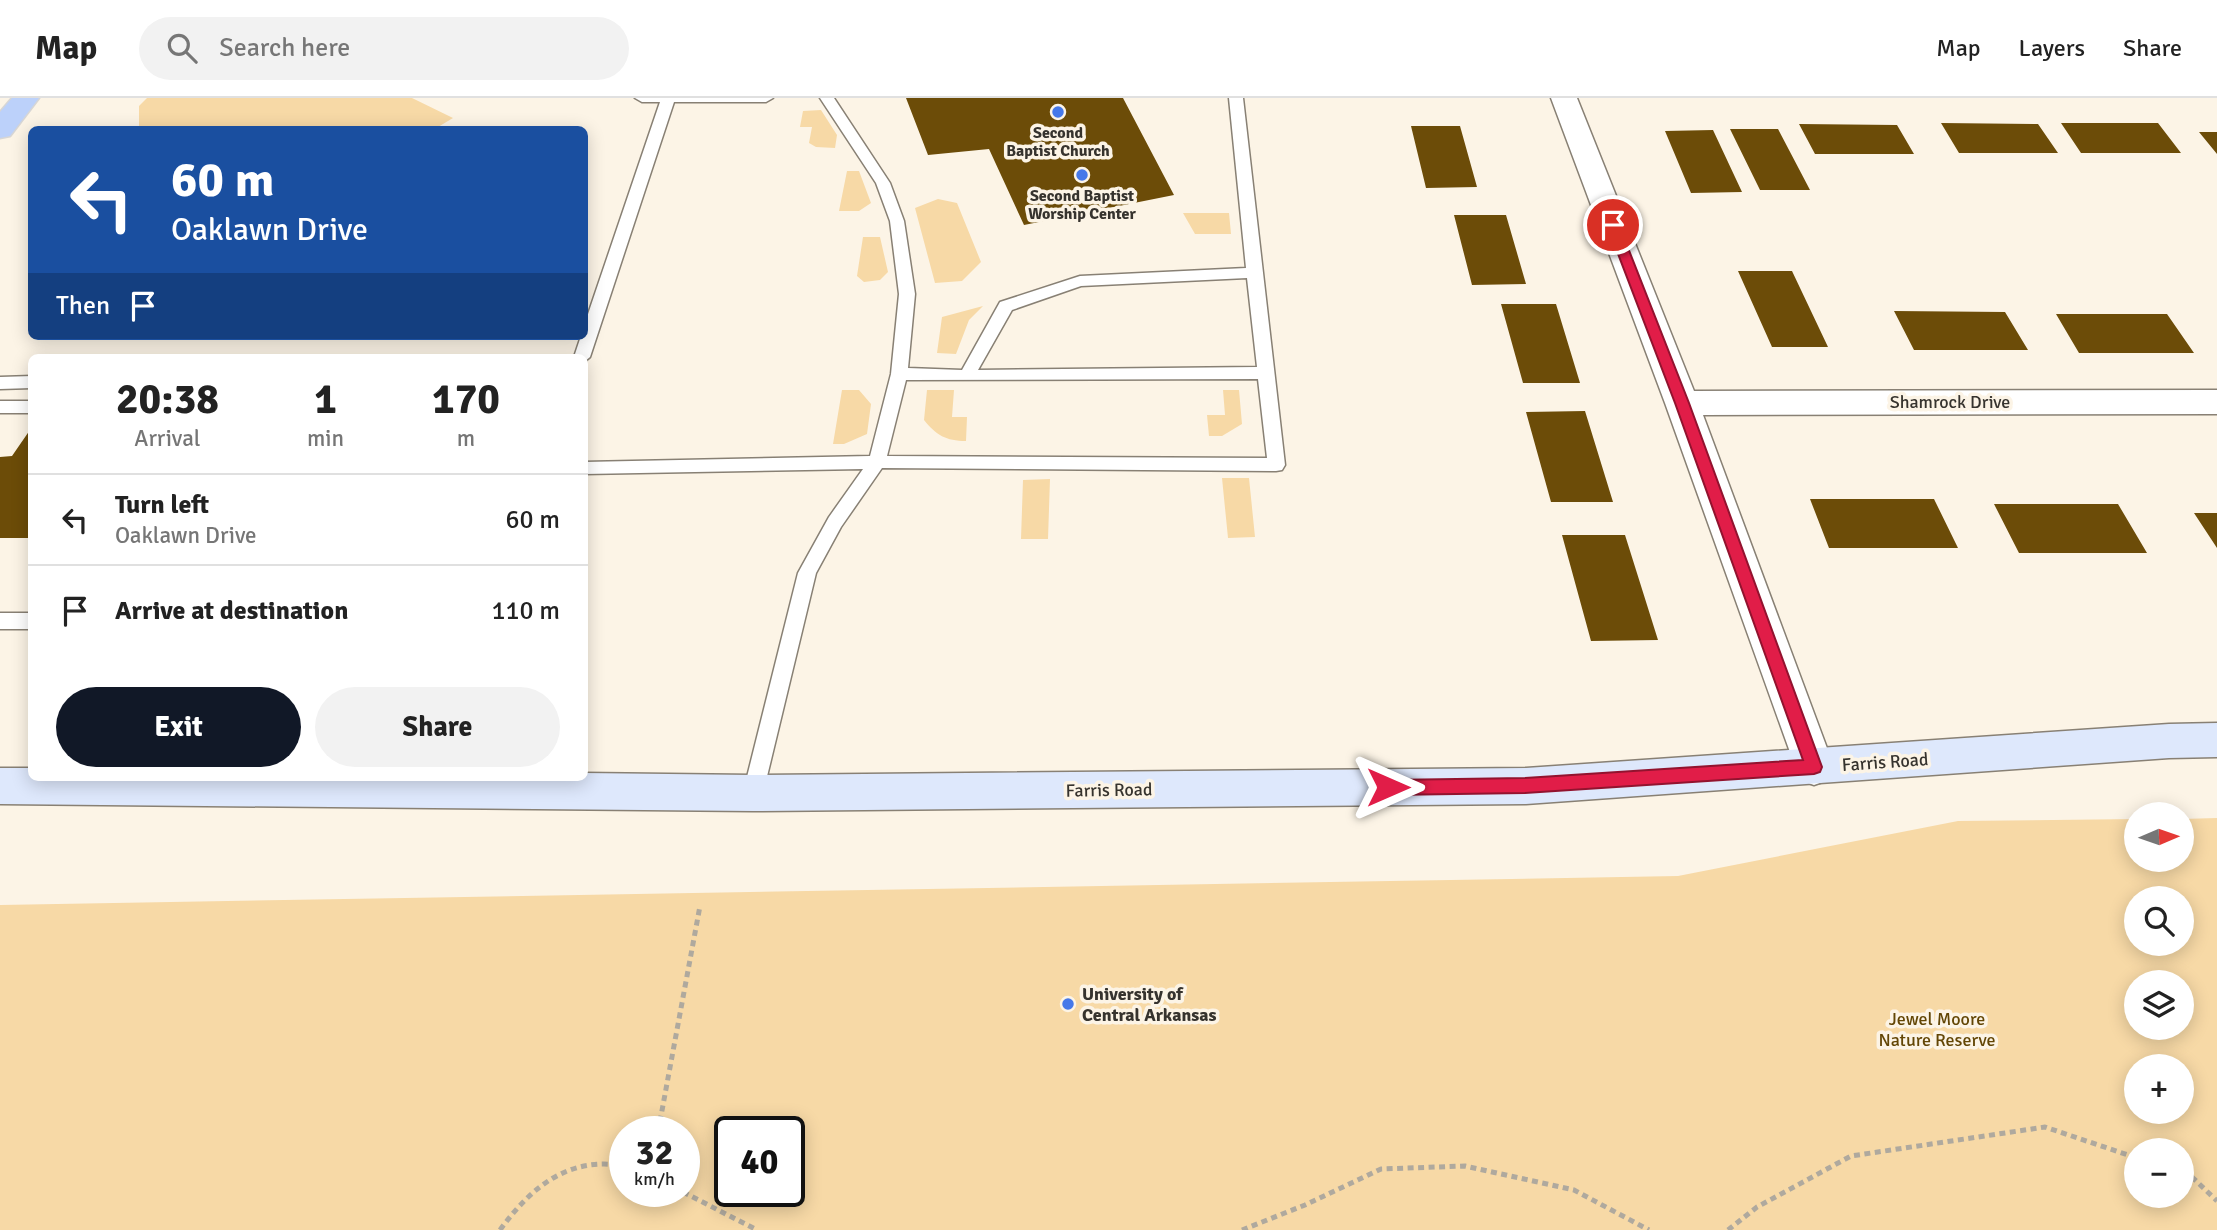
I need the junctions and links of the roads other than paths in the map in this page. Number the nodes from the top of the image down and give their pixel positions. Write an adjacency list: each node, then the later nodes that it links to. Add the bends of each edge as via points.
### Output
1 (26, 98): 8 (main road)
2 (642, 98): 7 (lane)
3 (766, 98): 7 (lane)
4 (827, 98): 12 (lane, via 878,173 897,221 907,294)
5 (1236, 98): 9 (lane)
6 (1564, 98): 17 (street)
7 (668, 99): 10 (lane)
8 (0, 130)
9 (1254, 273): 11 (lane); 13 (lane, via 1080,281 1006,306)
10 (588, 339)
11 (1265, 373): 13 (lane); 20 (lane, via 1276,465)
12 (899, 374): 13 (lane); 20 (lane)
13 (967, 376)
14 (28, 382): 15 (lane)
15 (0, 383)
16 (2217, 402): 17 (street, Shamrock Drive)
17 (1682, 403): 25 (street)
18 (0, 407): 19 (lane)
19 (28, 407)
20 (877, 462): 21 (lane); 27 (lane, via 835,522 807,573)
21 (588, 468)
22 (0, 621): 23 (lane)
23 (28, 621)
24 (2217, 740): 25 (street, Farris Road)
25 (1814, 767): 27 (street, Farris Road, via 1525,786)
26 (0, 786): 27 (street, Farris Road)
27 (753, 793)

